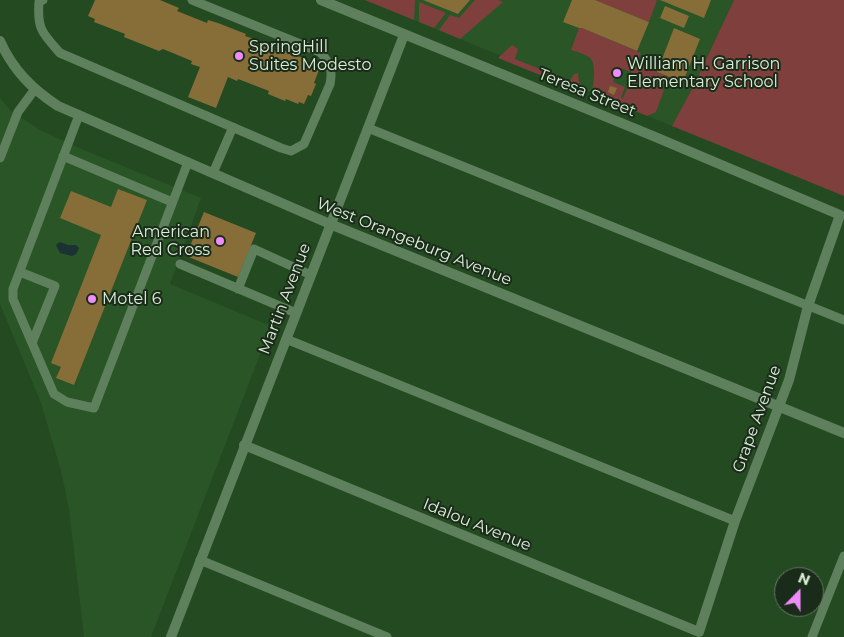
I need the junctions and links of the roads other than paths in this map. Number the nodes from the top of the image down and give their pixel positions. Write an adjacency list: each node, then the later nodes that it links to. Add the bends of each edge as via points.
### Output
1 (43, 0): 8 (lane, via 39,2 38,21 45,36 60,53)
2 (192, 0): 8 (lane, via 320,52 330,63 330,84 304,144 292,151)
3 (322, 0): 4 (street, Teresa Street)
4 (404, 35): 9 (street, Martin Avenue); 15 (street, Teresa Street)
5 (0, 41): 6 (street, West Orangeburg Avenue, via 12,64)
6 (35, 89): 7 (street, West Orangeburg Avenue, via 58,106); 11 (lane, via 18,112)
7 (79, 114): 10 (lane); 12 (street, West Orangeburg Avenue)
8 (233, 127): 13 (lane)
9 (368, 128): 16 (street, Martin Avenue); 21 (lane)
10 (63, 156): 14 (lane); 18 (lane)
11 (0, 158)
12 (188, 162): 13 (street, West Orangeburg Avenue); 14 (lane)
13 (213, 173): 16 (street, West Orangeburg Avenue)
14 (172, 202): 25 (lane, via 94,408 67,402 54,394)
15 (840, 215): 21 (street, Grape Avenue)
16 (330, 224): 19 (street, Martin Avenue); 26 (street, West Orangeburg Avenue)
17 (180, 264): 20 (lane)
18 (20, 272): 25 (lane, via 12,299); 25 (lane, via 55,286)
19 (311, 275): 20 (lane, via 254,249); 22 (street, Martin Avenue)
20 (238, 289): 22 (lane)
21 (808, 306): 23 (lane); 26 (street, Grape Avenue, via 790,377)
22 (296, 313): 24 (street, Martin Avenue)
23 (844, 320)
24 (286, 339): 28 (street, Martin Avenue); 29 (lane)
25 (32, 343)
26 (778, 408): 27 (street, West Orangeburg Avenue); 29 (street, Grape Avenue)
27 (844, 433)
28 (244, 446): 31 (street, Martin Avenue); 32 (street, Idalou Avenue)
29 (734, 521): 32 (street, Grape Avenue)
30 (844, 556): 35 (lane)
31 (200, 560): 33 (street, Martin Avenue); 34 (lane)
32 (698, 632)
33 (171, 637)
34 (387, 637)
35 (812, 637)

